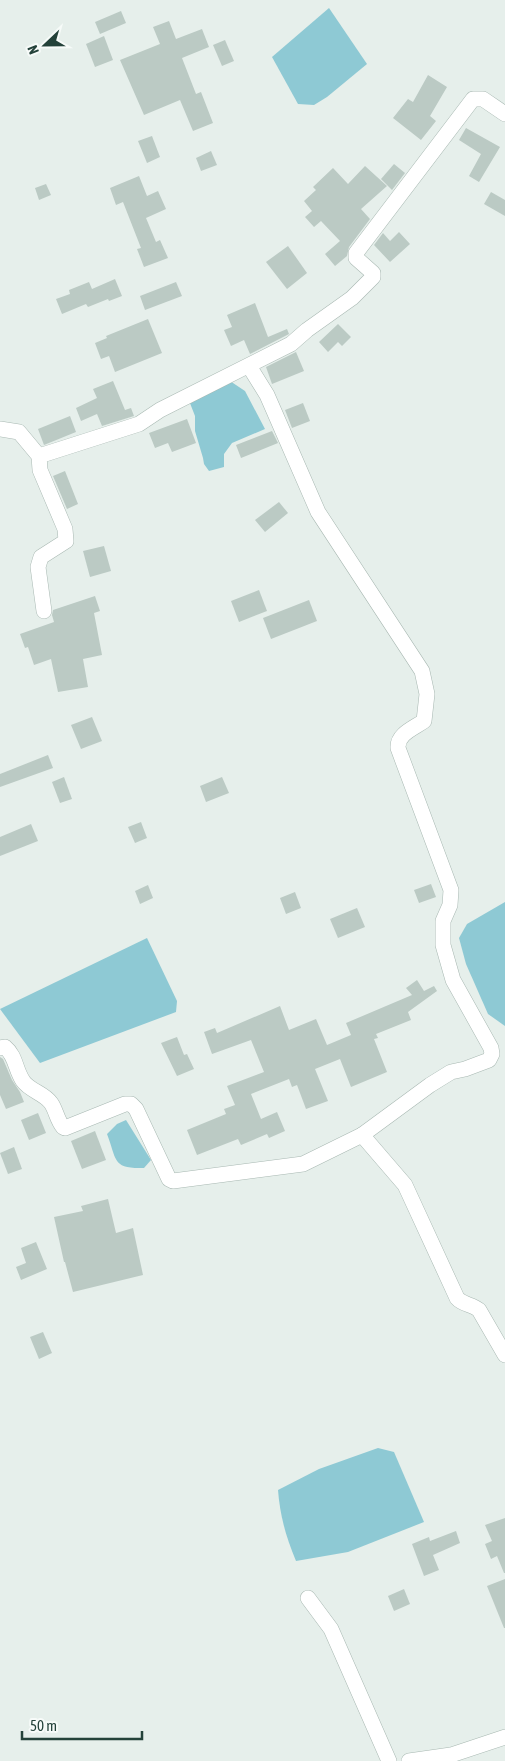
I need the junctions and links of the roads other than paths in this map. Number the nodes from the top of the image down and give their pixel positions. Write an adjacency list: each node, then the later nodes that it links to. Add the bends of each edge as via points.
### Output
1 (505, 114): 2 (street, via 483,99 473,99 356,253 356,258 373,273 373,277 352,298 291,344)
2 (249, 366): 4 (street, via 160,410 139,424); 7 (street, via 267,395 318,512 422,670 427,694 424,721 400,738 398,748 451,890 450,905 443,921 442,945 453,980 492,1054 489,1060 451,1072 430,1085)
3 (0, 429): 4 (street, via 19,432)
4 (39, 456): 5 (street, via 40,470 65,529 66,541 41,557 38,567)
5 (44, 611)
6 (0, 1048): 7 (street, via 5,1047 11,1052 24,1083 46,1097 65,1128 131,1104 169,1179 173,1181 303,1164)
7 (362, 1135): 8 (street, via 405,1184 458,1298 479,1310)
8 (505, 1354)
9 (308, 1598): 11 (street, via 331,1628)
10 (505, 1737): 12 (street, via 451,1755)
11 (389, 1761)
12 (409, 1761)

